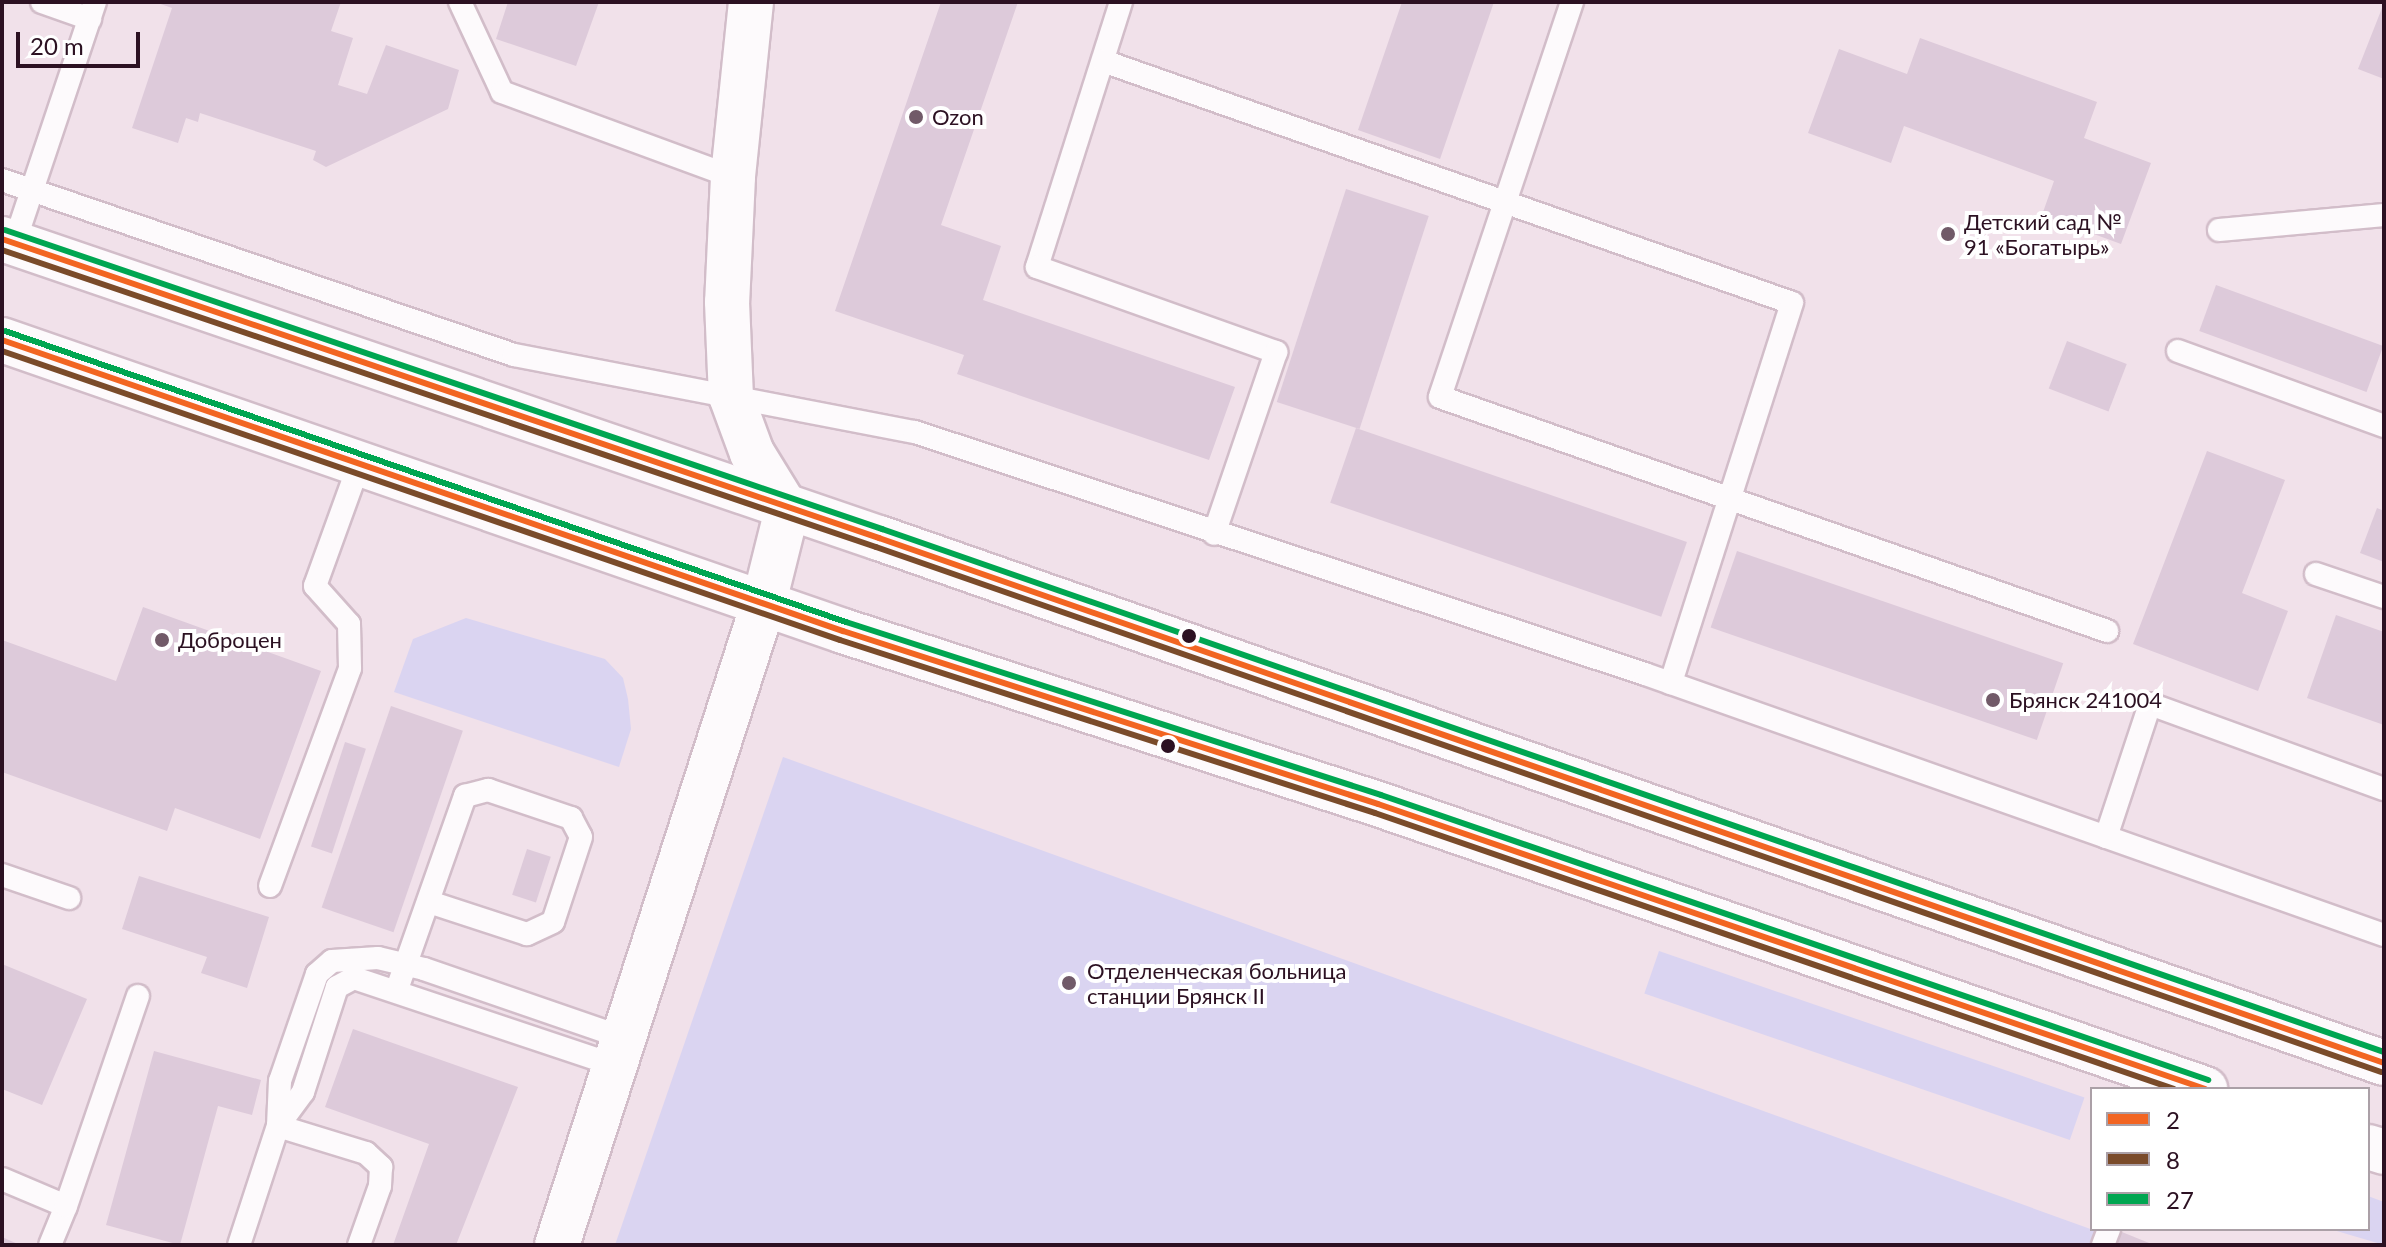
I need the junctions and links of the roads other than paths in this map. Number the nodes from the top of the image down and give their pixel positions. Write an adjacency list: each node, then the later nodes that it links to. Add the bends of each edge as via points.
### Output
1 (42, 2): 6 (lane)
2 (460, 2): 8 (lane, via 502,92)
3 (751, 2): 8 (main road)
4 (1121, 2): 7 (lane)
5 (1572, 2): 11 (lane)
6 (92, 10): 10 (lane)
7 (1103, 61): 11 (lane); 22 (lane, via 1037,267 1276,352)
8 (733, 177): 17 (main road, via 727,302)
9 (2, 180): 10 (lane)
10 (32, 190): 14 (lane); 17 (lane, via 514,355)
11 (1504, 202): 20 (lane, via 1792,303); 20 (lane, via 1440,397)
12 (2384, 215): 13 (lane)
13 (2219, 230)
14 (8, 242): 21 (main road)
15 (2, 340): 19 (main road)
16 (2178, 351): 18 (lane)
17 (731, 396): 21 (main road, via 752,453); 22 (lane, via 915,432)
18 (2384, 426)
19 (360, 462): 25 (main road); 31 (lane, via 315,586 349,624 350,668)
20 (1730, 498): 26 (lane); 27 (lane)
21 (787, 510): 25 (main road); 39 (main road)
22 (1214, 534): 27 (lane)
23 (2316, 574): 24 (lane)
24 (2384, 597)
25 (764, 602): 38 (main road); 40 (main road, via 1378,804)
26 (2107, 631)
27 (1671, 683): 29 (lane)
28 (2384, 789): 29 (lane, via 2150,704)
29 (2106, 837): 34 (lane)
30 (2, 875): 32 (lane)
31 (270, 886)
32 (69, 898)
33 (429, 902): 33 (lane, via 465,796 488,790 571,818 581,837 553,922 527,934); 35 (lane)
34 (2384, 935)
35 (407, 964): 36 (lane); 38 (lane); 42 (lane, via 344,957 317,974 280,1081)
36 (397, 989): 38 (lane); 42 (lane, via 354,978 337,987 303,1092)
37 (138, 996): 44 (lane)
38 (618, 1051): 48 (main road)
39 (2384, 1063)
40 (2157, 1081): 41 (main road)
41 (2193, 1087)
42 (278, 1126): 46 (lane); 47 (lane, via 366,1153 381,1167)
43 (2, 1179): 44 (lane)
44 (66, 1206): 45 (lane)
45 (50, 1245)
46 (239, 1245)
47 (359, 1245)
48 (557, 1245)

